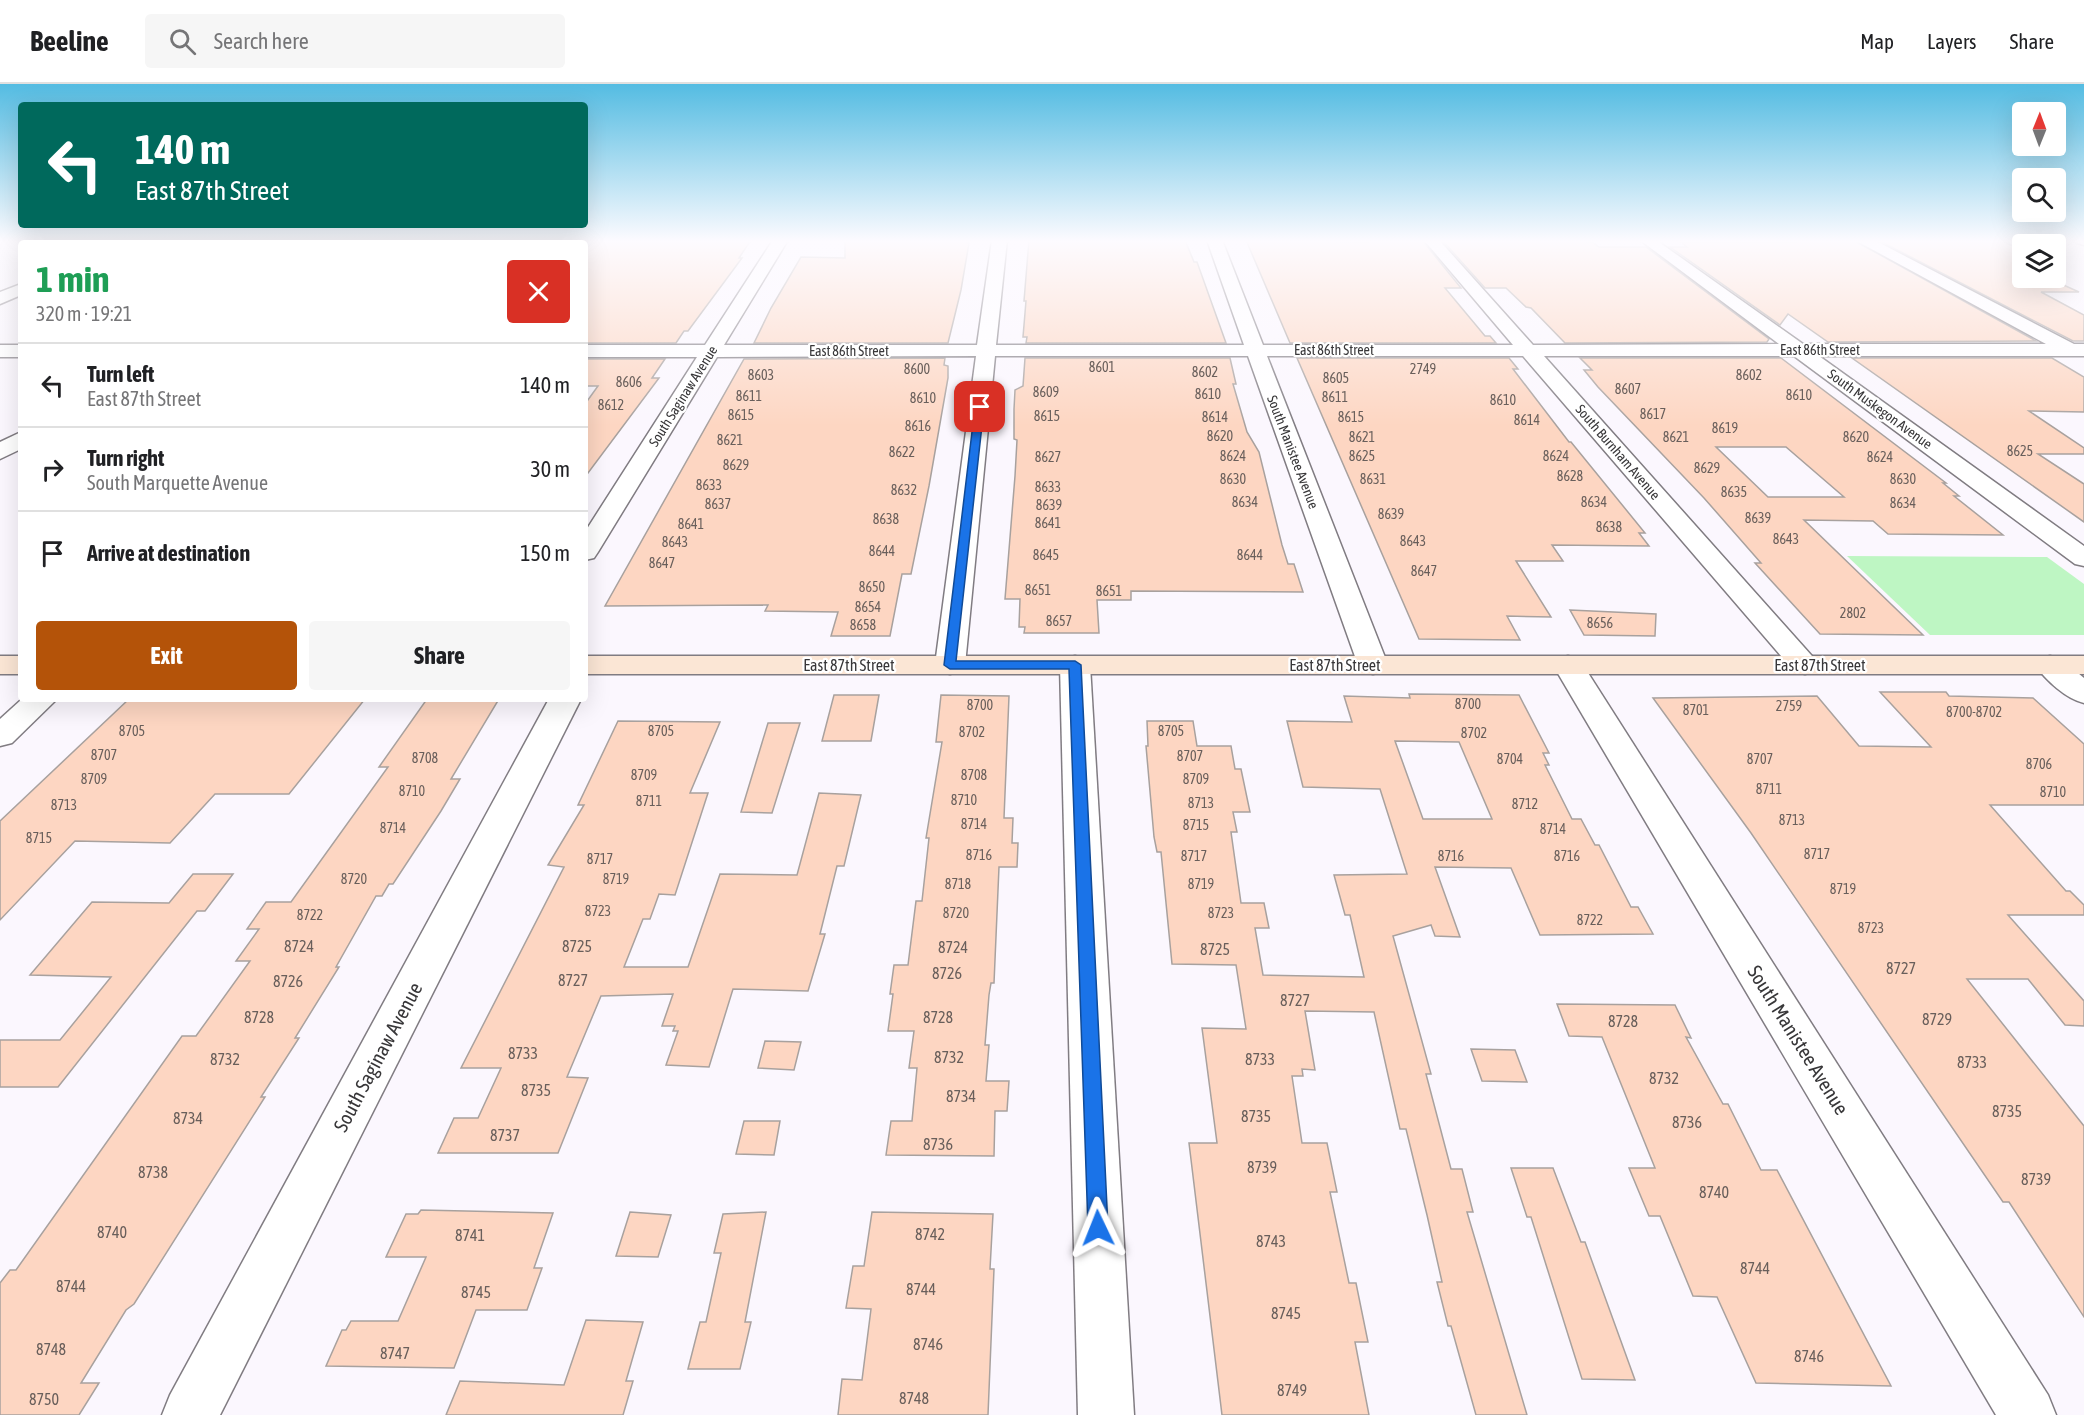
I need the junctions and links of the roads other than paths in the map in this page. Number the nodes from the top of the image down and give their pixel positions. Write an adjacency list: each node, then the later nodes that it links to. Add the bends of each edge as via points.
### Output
1 (741, 302): 11 (street, South Saginaw Avenue)
2 (992, 302): 12 (street)
3 (1237, 302): 13 (street, South Manistee Avenue)
4 (1486, 302): 14 (street, South Burnham Avenue)
5 (1733, 302): 7 (street, South Muskegon Avenue)
6 (1982, 302): 15 (street)
7 (1799, 350): 14 (street, East 86th Street); 15 (street, East 86th Street); 19 (street, South Muskegon Avenue)
8 (0, 351): 9 (street)
9 (18, 351)
10 (588, 351): 11 (street, East 86th Street)
11 (711, 351): 12 (street, East 86th Street); 18 (street, South Saginaw Avenue)
12 (986, 351): 13 (street, East 86th Street); 23 (street)
13 (1255, 351): 14 (street, East 86th Street); 25 (street, South Manistee Avenue)
14 (1529, 351): 27 (street, South Burnham Avenue)
15 (2080, 353)
16 (18, 441): 17 (street)
17 (0, 452)
18 (588, 547)
19 (2084, 558)
20 (0, 665): 21 (main road)
21 (18, 665)
22 (588, 665): 23 (main road, East 87th Street)
23 (950, 665): 24 (main road, East 87th Street)
24 (1075, 665): 25 (main road, East 87th Street); 35 (street)
25 (1372, 665): 26 (main road, East 87th Street)
26 (1568, 665): 27 (main road, East 87th Street); 36 (street, South Manistee Avenue)
27 (1804, 665): 28 (main road, East 87th Street)
28 (2050, 665): 29 (main road, East 87th Street); 30 (street)
29 (2084, 665)
30 (2084, 694)
31 (38, 702): 33 (street)
32 (563, 702): 34 (street, South Saginaw Avenue)
33 (0, 736)
34 (190, 1415)
35 (1106, 1415)
36 (2028, 1415)

